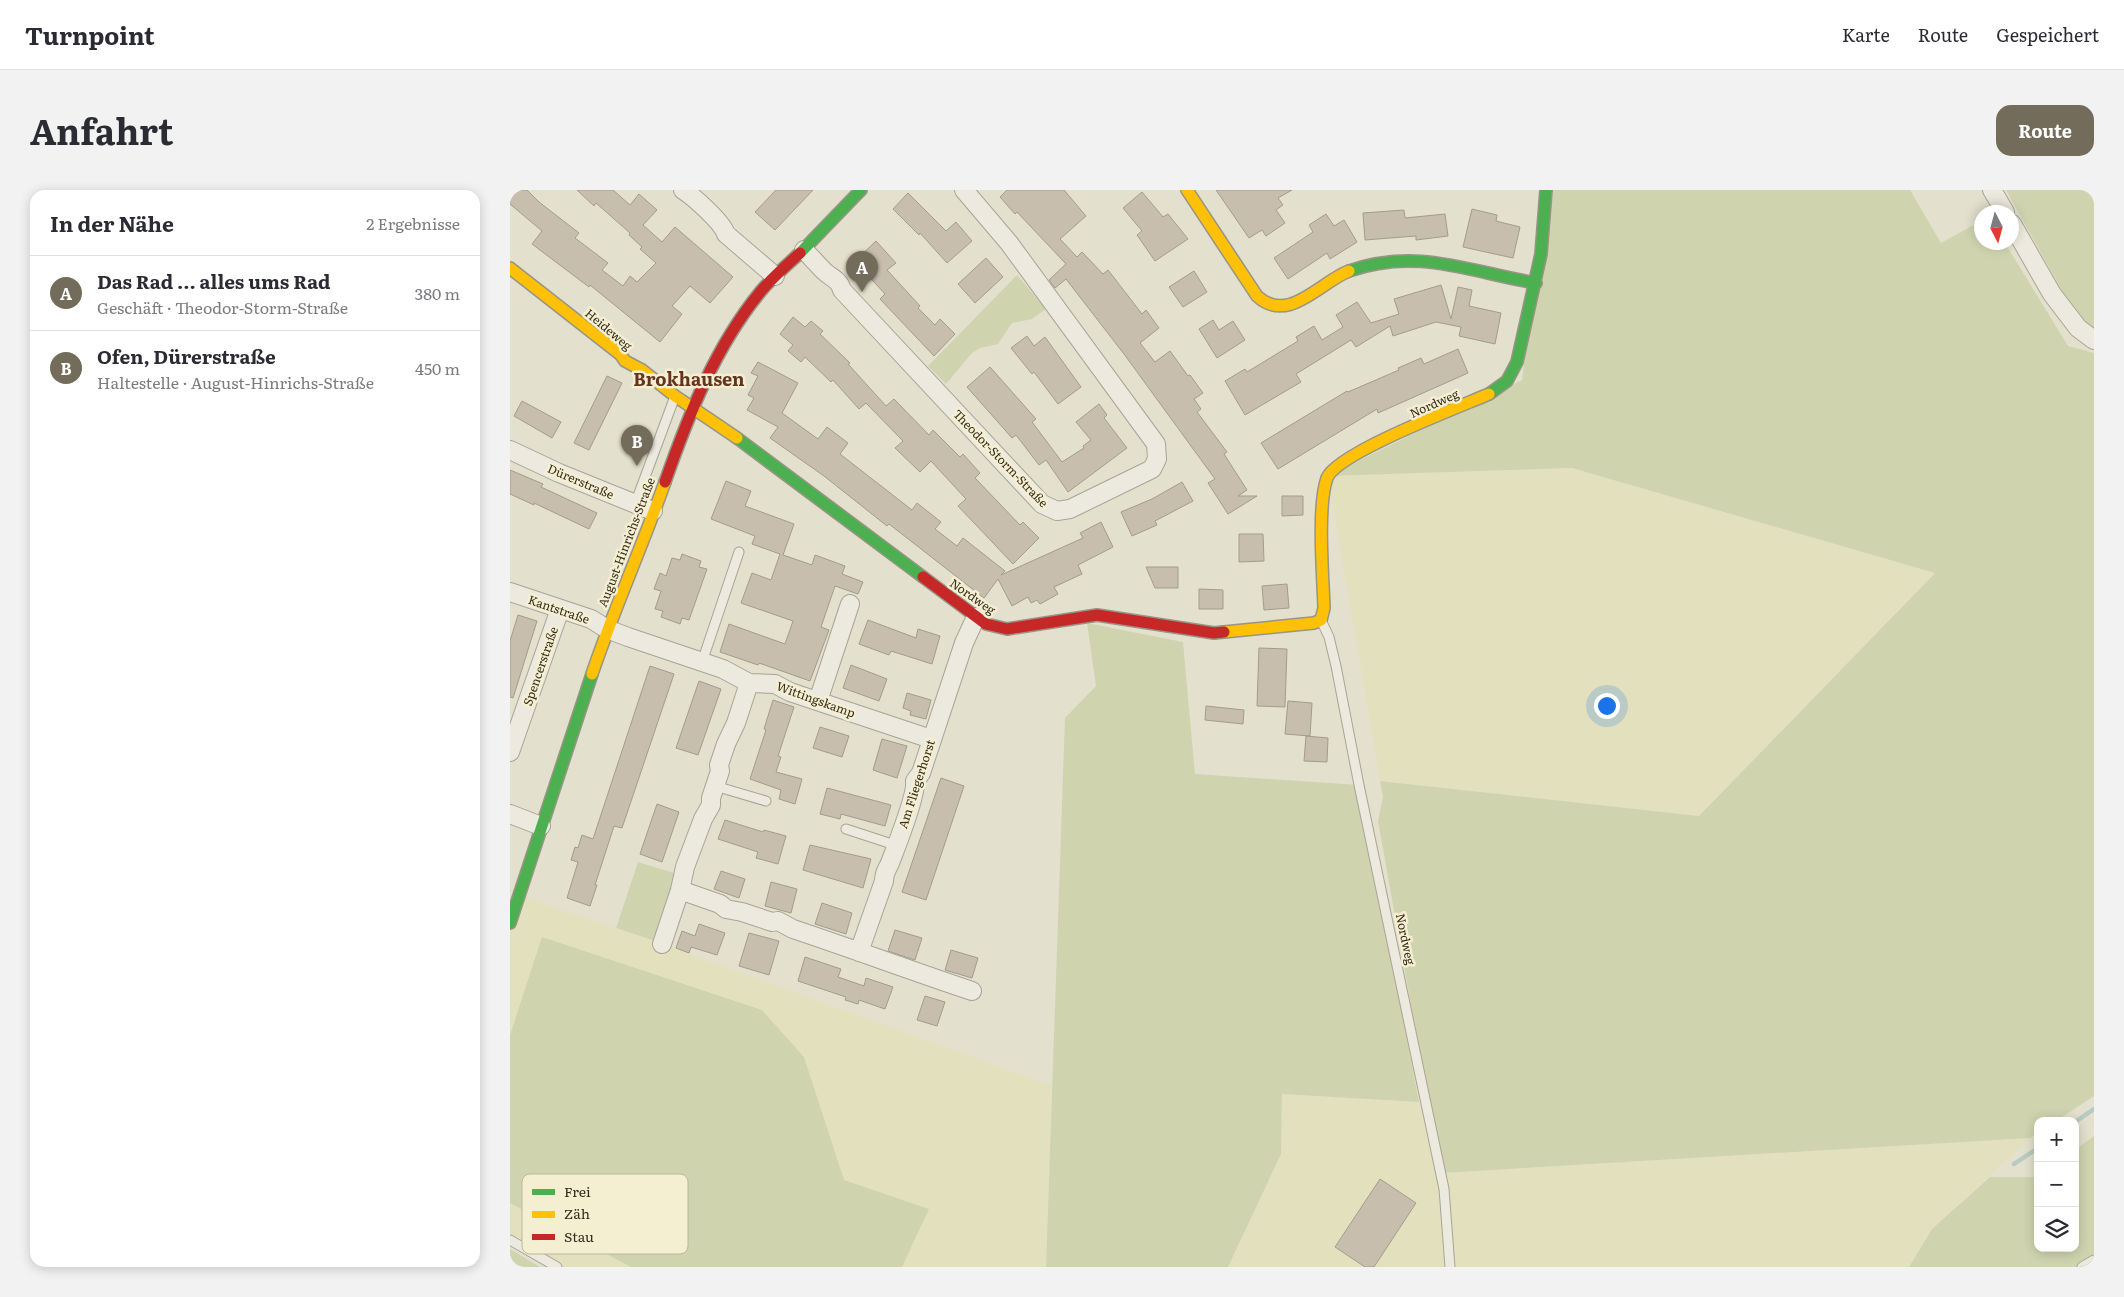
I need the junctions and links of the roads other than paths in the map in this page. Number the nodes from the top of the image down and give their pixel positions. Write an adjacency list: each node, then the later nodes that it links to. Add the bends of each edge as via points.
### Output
1 (682, 190): 11 (street, via 691,194 726,234)
2 (861, 190): 9 (street, August-Hinrichs-Straße)
3 (964, 190): 9 (street, Theodor-Storm-Straße, via 1009,243 1156,444 1157,459 1152,468 1070,509 1057,511 1042,504 842,290 840,283)
4 (1187, 190): 12 (street, via 1257,296 1272,306 1293,304 1351,270 1396,260 1436,261)
5 (1546, 190): 12 (street, Nordweg)
6 (1992, 190): 7 (street)
7 (2001, 205)
8 (2019, 236): 13 (street, via 2052,294 2078,328)
9 (804, 250): 11 (street, August-Hinrichs-Straße)
10 (510, 268): 14 (street, Heideweg, via 625,360)
11 (775, 276): 15 (street, August-Hinrichs-Straße, via 726,340)
12 (1536, 283): 24 (street, Nordweg, via 1516,362 1503,386 1358,452 1328,477 1323,502 1324,608)
13 (2094, 340)
14 (676, 396): 15 (street, Heideweg); 17 (lane)
15 (693, 409): 18 (street, August-Hinrichs-Straße); 23 (street, Nordweg, via 737,438)
16 (510, 450): 17 (street, Dürerstraße)
17 (635, 504): 18 (street, Dürerstraße)
18 (653, 511): 25 (street, August-Hinrichs-Straße)
19 (738, 552): 26 (lane)
20 (510, 592): 22 (street, Kantstraße)
21 (850, 604): 28 (street)
22 (560, 609): 25 (street, Kantstraße, via 590,619); 30 (street, Spencerstraße)
23 (976, 618): 24 (street, Nordweg, via 990,626 1007,629 1097,615 1214,632 1308,624); 29 (street, Am Fliegerhorst, via 966,636)
24 (1321, 620): 47 (lane, Nordweg, via 1336,666 1444,1189)
25 (607, 629): 26 (street, Wittingskamp); 34 (street, August-Hinrichs-Straße)
26 (702, 662): 27 (street, Wittingskamp)
27 (748, 683): 28 (street, Wittingskamp, via 775,684); 31 (street)
28 (818, 701): 29 (street, Wittingskamp)
29 (931, 739): 36 (street, Am Fliegerhorst, via 921,773 915,781 906,822)
30 (510, 752)
31 (715, 786): 32 (lane); 37 (street, via 685,867)
32 (766, 801)
33 (510, 814): 34 (street)
34 (541, 826): 38 (street, August-Hinrichs-Straße)
35 (846, 829): 36 (lane)
36 (895, 845): 40 (street, Am Fliegerhorst)
37 (680, 890): 39 (street); 40 (street, via 726,909 786,924)
38 (511, 918)
39 (662, 944)
40 (859, 952): 41 (street)
41 (972, 991)
42 (510, 1240): 43 (lane)
43 (522, 1247)
44 (534, 1254): 46 (lane)
45 (2094, 1260): 48 (lane)
46 (557, 1267)
47 (1450, 1267)
48 (2082, 1267)

